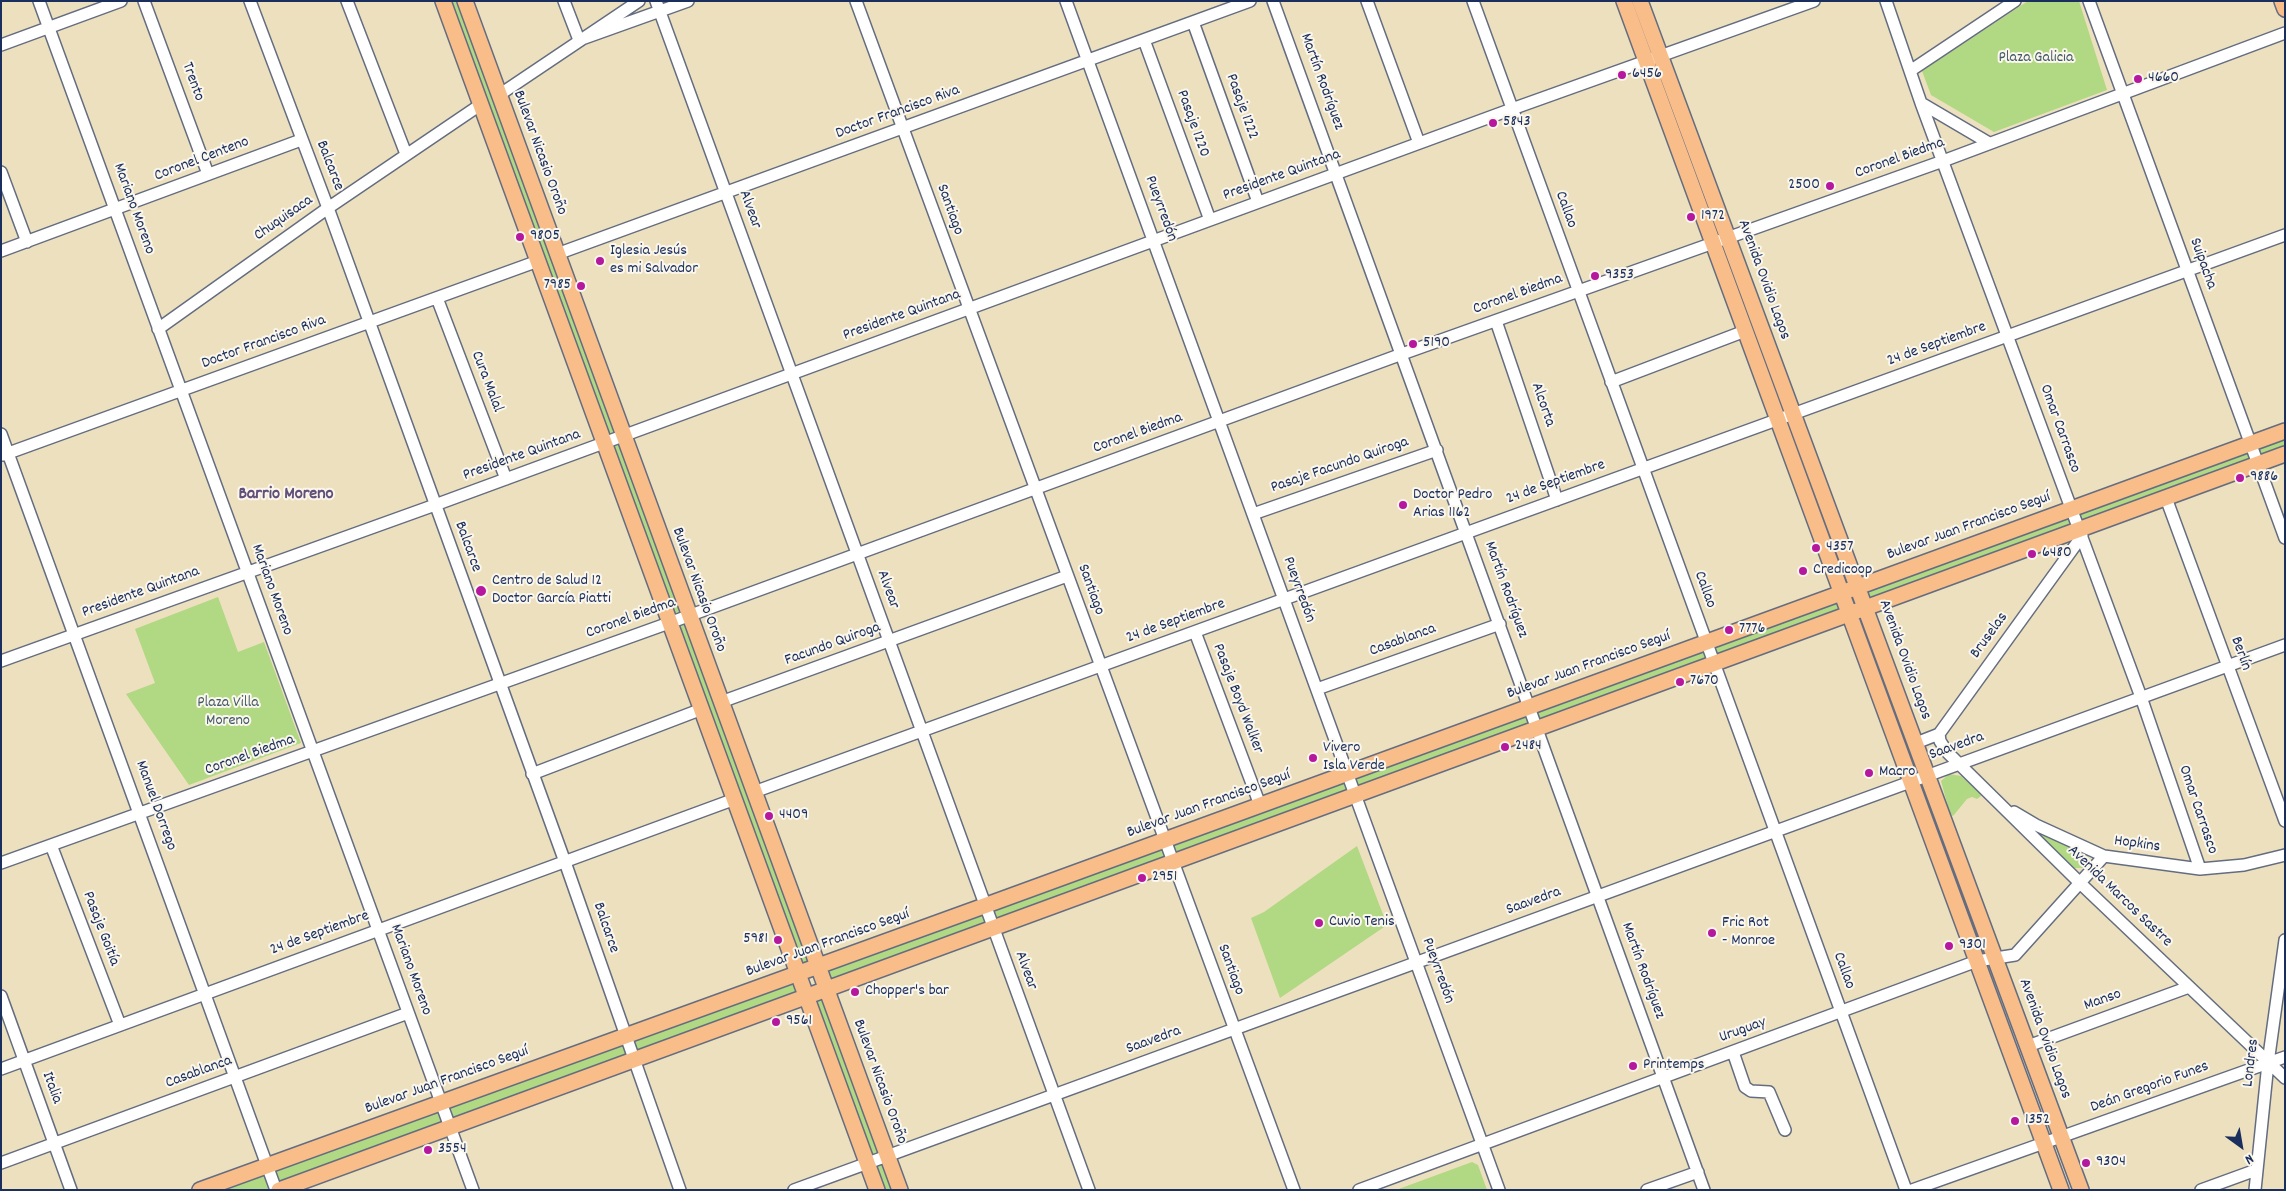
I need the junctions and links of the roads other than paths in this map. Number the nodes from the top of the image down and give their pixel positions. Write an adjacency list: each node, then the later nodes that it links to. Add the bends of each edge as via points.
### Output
1 (39, 1): 27 (street, Mariano Moreno)
2 (121, 1): 27 (street)
3 (144, 1): 48 (street, Trento)
4 (250, 1): 41 (street, Balcarce)
5 (347, 1): 44 (street)
6 (443, 1): 38 (main road)
7 (464, 1): 36 (main road, Bulevar Nicasio Oroño)
8 (564, 1): 29 (street)
9 (639, 1): 29 (street)
10 (688, 1): 24 (street)
11 (856, 1): 40 (street, Santiago)
12 (1066, 1): 33 (street, Pueyrredón)
13 (1250, 1): 26 (street, Doctor Francisco Riva)
14 (1273, 1): 47 (street, Martín Rodríguez)
15 (1366, 1): 42 (street)
16 (1473, 1): 39 (street, Callao)
17 (1624, 1): 32 (main road, Avenida Ovidio Lagos)
18 (1640, 1): 32 (main road, Avenida Ovidio Lagos)
19 (1814, 1): 32 (street, Presidente Quintana)
20 (1886, 1): 34 (street, Omar Carrasco)
21 (2015, 1): 34 (street)
22 (2089, 1): 35 (street, Suipacha)
23 (2282, 1): 25 (main road)
24 (658, 6): 29 (street); 49 (street, Alvear)
25 (2285, 8)
26 (1193, 22): 30 (street, Doctor Francisco Riva); 50 (street, Pasaje 1222)
27 (48, 28): 31 (street); 52 (street, Mariano Moreno)
28 (2285, 33): 35 (street, Coronel Biedma)
29 (579, 40): 36 (street)
30 (1144, 40): 33 (street, Doctor Francisco Riva); 53 (street, Pasaje 1220)
31 (1, 45)
32 (1653, 57): 39 (street, Presidente Quintana); 55 (main road, Avenida Ovidio Lagos); 58 (main road, Avenida Ovidio Lagos)
33 (1088, 60): 40 (street, Doctor Francisco Riva); 56 (street, Pueyrredón)
34 (1910, 71): 37 (street, Omar Carrasco)
35 (2122, 93): 43 (street, Coronel Biedma); 62 (street, Suipacha)
36 (499, 95): 60 (main road, Bulevar Nicasio Oroño)
37 (1921, 104): 43 (street); 45 (street, Omar Carrasco)
38 (480, 105): 44 (street, Chuquisaca); 61 (main road)
39 (1512, 108): 42 (street, Presidente Quintana); 63 (street, Callao)
40 (902, 128): 49 (street, Doctor Francisco Riva); 65 (street, Santiago)
41 (301, 140): 48 (street, Coronel Centeno); 51 (street, Balcarce)
42 (1419, 143): 47 (street, Presidente Quintana)
43 (1989, 143): 45 (street, Coronel Biedma)
44 (406, 154): 51 (street, Chuquisaca)
45 (1943, 161): 55 (street, Coronel Biedma); 70 (street, Omar Carrasco)
46 (1, 172): 57 (street)
47 (1337, 173): 50 (street, Presidente Quintana); 71 (street, Martín Rodríguez)
48 (208, 174): 52 (street, Coronel Centeno)
49 (725, 193): 60 (street, Doctor Francisco Riva); 72 (street, Alvear)
50 (1258, 202): 53 (street, Presidente Quintana)
51 (328, 208): 67 (street, Balcarce); 68 (street, Chuquisaca)
52 (116, 210): 57 (street, Coronel Centeno); 68 (street, Mariano Moreno)
53 (1210, 220): 56 (street, Presidente Quintana)
54 (2285, 235): 62 (street, 24 de Septiembre)
55 (1729, 237): 58 (street, Coronel Biedma); 75 (main road, Avenida Ovidio Lagos)
56 (1154, 240): 65 (street, Presidente Quintana); 77 (street, Pueyrredón)
57 (27, 242): 59 (street, Coronel Centeno)
58 (1713, 244): 63 (street, Coronel Biedma); 69 (main road, Avenida Ovidio Lagos)
59 (1, 251)
60 (557, 254): 80 (main road, Bulevar Nicasio Oroño)
61 (538, 261): 64 (street, Doctor Francisco Riva); 81 (main road)
62 (2187, 271): 70 (street, 24 de Septiembre); 82 (street, Suipacha)
63 (1578, 291): 66 (street, Coronel Biedma); 73 (street, Callao)
64 (437, 298): 67 (street, Doctor Francisco Riva); 88 (street, Cura Malal)
65 (968, 309): 72 (street, Presidente Quintana); 89 (street, Santiago)
66 (1496, 321): 71 (street, Coronel Biedma); 91 (street, Alcorta)
67 (368, 323): 74 (street, Doctor Francisco Riva); 92 (street, Balcarce)
68 (158, 329): 74 (street, Mariano Moreno)
69 (1745, 331): 73 (street); 76 (main road, Avenida Ovidio Lagos)
70 (2008, 336): 75 (street, 24 de Septiembre); 93 (street, Omar Carrasco)
71 (1402, 354): 77 (street, Coronel Biedma); 83 (street, Martín Rodríguez)
72 (791, 374): 80 (street, Presidente Quintana); 98 (street, Alvear)
73 (1611, 382): 87 (street, Callao)
74 (182, 391): 84 (street, Doctor Francisco Riva); 99 (street, Mariano Moreno)
75 (1794, 414): 76 (street, 24 de Septiembre); 101 (main road, Avenida Ovidio Lagos)
76 (1778, 420): 87 (street, 24 de Septiembre); 102 (main road, Avenida Ovidio Lagos)
77 (1219, 421): 89 (street, Coronel Biedma); 94 (street, Pueyrredón)
78 (2285, 431): 82 (main road, Bulevar Juan Francisco Seguí)
79 (1, 434): 84 (street, Manuel Dorrego)
80 (624, 436): 81 (street, Presidente Quintana); 106 (main road, Bulevar Nicasio Oroño)
81 (605, 442): 88 (street, Presidente Quintana); 107 (main road)
82 (2250, 443): 86 (street, Suipacha); 93 (main road, Bulevar Juan Francisco Seguí)
83 (1437, 450): 94 (street, Pasaje Facundo Quiroga); 95 (street, Martín Rodríguez)
84 (5, 454): 110 (street, Manuel Dorrego)
85 (2285, 454): 86 (main road)
86 (2258, 464): 90 (main road); 97 (street, Suipacha)
87 (1643, 469): 91 (street, 24 de Septiembre); 112 (street, Callao)
88 (506, 479): 92 (street, Presidente Quintana)
89 (1035, 489): 98 (street, Coronel Biedma); 100 (street, Santiago)
90 (2166, 498): 96 (main road); 116 (street, Berlín)
91 (1558, 500): 95 (street, 24 de Septiembre)
92 (435, 505): 99 (street, Presidente Quintana); 118 (street, Balcarce)
93 (2072, 508): 96 (street, Omar Carrasco); 101 (main road, Bulevar Juan Francisco Seguí)
94 (1253, 514): 103 (street, Pueyrredón)
95 (1467, 533): 103 (street, 24 de Septiembre); 108 (street, Martín Rodríguez)
96 (2081, 533): 104 (main road); 120 (street, Omar Carrasco); 126 (street, Bruselas)
97 (2285, 538)
98 (857, 554): 106 (street, Coronel Biedma); 111 (street, Alvear)
99 (247, 573): 110 (street, Presidente Quintana); 128 (street, Mariano Moreno)
100 (1067, 576): 111 (street, Facundo Quiroga); 117 (street, Santiago)
101 (1858, 586): 102 (main road, Bulevar Juan Francisco Seguí); 104 (main road, Avenida Ovidio Lagos)
102 (1842, 592): 105 (main road, Avenida Ovidio Lagos); 112 (main road, Bulevar Juan Francisco Seguí)
103 (1284, 600): 109 (street, 24 de Septiembre); 119 (street, Pueyrredón)
104 (1866, 607): 105 (main road); 127 (main road, Avenida Ovidio Lagos)
105 (1849, 613): 115 (main road); 133 (main road, Avenida Ovidio Lagos)
106 (689, 615): 107 (street, Coronel Biedma); 121 (main road, Bulevar Nicasio Oroño)
107 (670, 622): 118 (street, Coronel Biedma); 123 (main road)
108 (1500, 624): 119 (street, Casablanca); 122 (street, Martín Rodríguez)
109 (1195, 632): 117 (street, 24 de Septiembre); 138 (street, Pasaje Boyd Walker)
110 (75, 634): 114 (street, Presidente Quintana); 139 (street, Manuel Dorrego)
111 (888, 642): 121 (street, Facundo Quiroga); 125 (street, Alvear)
112 (1706, 642): 115 (street, Callao); 122 (main road, Bulevar Juan Francisco Seguí)
113 (2285, 644): 116 (street, Saavedra)
114 (1, 661)
115 (1714, 663): 124 (main road); 141 (street, Callao)
116 (2226, 666): 120 (street, Saavedra); 140 (street, Berlín)
117 (1101, 667): 125 (street, 24 de Septiembre); 142 (street, Santiago)
118 (500, 684): 128 (street, Coronel Biedma); 131 (street, Balcarce)
119 (1317, 689): 130 (street, Pueyrredón)
120 (2141, 697): 129 (street, Saavedra); 149 (street, Omar Carrasco)
121 (721, 702): 134 (main road, Bulevar Nicasio Oroño)
122 (1530, 706): 124 (street, Martín Rodríguez); 130 (main road, Bulevar Juan Francisco Seguí)
123 (702, 709): 131 (street); 136 (main road)
124 (1537, 728): 135 (main road); 151 (street, Martín Rodríguez)
125 (921, 732): 134 (street, 24 de Septiembre); 152 (street, Alvear)
126 (1939, 734): 127 (street); 129 (street, Avenida Marcos Sastre, via 1947,752)
127 (1916, 743): 132 (main road, Avenida Ovidio Lagos)
128 (312, 751): 139 (street, Coronel Biedma); 154 (street, Mariano Moreno)
129 (1959, 764): 132 (street, Saavedra); 137 (street, Avenida Marcos Sastre)
130 (1347, 772): 135 (street, Pueyrredón); 138 (main road, Bulevar Juan Francisco Seguí)
131 (532, 774): 147 (street, Balcarce)
132 (1928, 775): 133 (street, Saavedra); 156 (main road, Avenida Ovidio Lagos)
133 (1912, 781): 141 (street, Saavedra); 157 (main road, Avenida Ovidio Lagos)
134 (754, 792): 159 (main road, Bulevar Nicasio Oroño)
135 (1355, 794): 146 (main road); 158 (street, Pueyrredón)
136 (735, 799): 147 (street, 24 de Septiembre); 160 (main road)
137 (1996, 801): 144 (street, Hopkins, via 2036,825); 150 (street, Avenida Marcos Sastre)
138 (1260, 805): 142 (main road, Bulevar Juan Francisco Seguí)
139 (140, 813): 143 (street, Coronel Biedma); 163 (street, Manuel Dorrego)
140 (2285, 821)
141 (1775, 831): 151 (street, Saavedra); 166 (street, Callao)
142 (1165, 840): 146 (street, Santiago); 152 (main road, Bulevar Juan Francisco Seguí)
143 (51, 845): 148 (street, Coronel Biedma); 168 (street, Pasaje Goitía)
144 (2104, 856): 149 (street, Hopkins); 150 (street, Uruguay)
145 (2285, 856): 149 (street, Hopkins, via 2244,865)
146 (1172, 861): 153 (main road); 169 (street, Santiago)
147 (565, 862): 154 (street, 24 de Septiembre); 170 (street, Balcarce)
148 (1, 863)
149 (2200, 869)
150 (2080, 883): 156 (street, Uruguay, via 2015,955); 161 (street, Avenida Marcos Sastre)
151 (1598, 896): 158 (street, Saavedra); 179 (street, Martín Rodríguez)
152 (984, 906): 153 (street, Alvear); 159 (main road, Bulevar Juan Francisco Seguí)
153 (992, 927): 162 (main road); 181 (street, Alvear)
154 (378, 930): 163 (street, 24 de Septiembre); 167 (street, Mariano Moreno)
155 (2285, 940): 176 (street, Londres)
156 (1995, 958): 157 (street, Uruguay); 171 (main road, Avenida Ovidio Lagos)
157 (1977, 961): 166 (street, Uruguay); 186 (main road, Avenida Ovidio Lagos)
158 (1416, 962): 169 (street, Saavedra); 188 (street, Pueyrredón)
159 (818, 966): 160 (main road, Bulevar Juan Francisco Seguí); 162 (main road, Bulevar Nicasio Oroño)
160 (798, 973): 165 (main road); 170 (main road, Bulevar Juan Francisco Seguí)
161 (2189, 987): 171 (street, Manso); 176 (street, Avenida Marcos Sastre)
162 (826, 988): 165 (main road); 189 (main road, Bulevar Nicasio Oroño)
163 (206, 994): 168 (street, 24 de Septiembre); 178 (street, Manuel Dorrego)
164 (1, 996): 175 (street, Italia)
165 (806, 996): 174 (main road); 191 (main road)
166 (1841, 1012): 172 (street, Uruguay); 209 (street, Callao)
167 (408, 1013): 178 (street, Casablanca); 182 (street, Mariano Moreno)
168 (120, 1024): 175 (street, 24 de Septiembre)
169 (1235, 1029): 181 (street, Saavedra); 204 (street, Santiago)
170 (626, 1035): 174 (street, Balcarce); 182 (main road, Bulevar Juan Francisco Seguí)
171 (2028, 1046): 185 (main road, Avenida Ovidio Lagos)
172 (1733, 1052): 179 (street, Uruguay); 184 (street, via 1745,1087 1751,1092 1768,1092)
173 (2285, 1057): 176 (street, Deán Gregorio Funes)
174 (634, 1059): 183 (main road); 199 (street, Balcarce)
175 (24, 1061): 177 (street, 24 de Septiembre); 187 (street, Italia)
176 (2268, 1063): 180 (street, Avenida Marcos Sastre); 185 (street, Deán Gregorio Funes); 193 (street, Londres)
177 (1, 1069)
178 (236, 1077): 187 (street, Casablanca); 192 (street, Manuel Dorrego)
179 (1664, 1077): 188 (street, Uruguay); 194 (street, Martín Rodríguez)
180 (2285, 1078)
181 (1054, 1095): 189 (street, Saavedra); 203 (street, Alvear)
182 (441, 1102): 183 (street, Mariano Moreno); 192 (main road, Bulevar Juan Francisco Seguí)
183 (450, 1127): 197 (main road); 198 (street, Mariano Moreno)
184 (1786, 1130)
185 (2061, 1136): 186 (street, Deán Gregorio Funes); 212 (main road, Avenida Ovidio Lagos)
186 (2044, 1142): 210 (street, Deán Gregorio Funes); 211 (main road, Avenida Ovidio Lagos)
187 (54, 1144): 190 (street, Casablanca); 195 (street, Italia)
188 (1483, 1144): 205 (street, Uruguay); 206 (street, Pueyrredón)
189 (888, 1156): 191 (street, Saavedra); 202 (main road, Bulevar Nicasio Oroño)
190 (1, 1163)
191 (868, 1163): 200 (street, Saavedra); 201 (main road)
192 (267, 1165): 196 (main road, Bulevar Juan Francisco Seguí); 197 (street, Manuel Dorrego)
193 (2256, 1170): 213 (street); 214 (street, Londres)
194 (1698, 1172): 207 (street); 208 (street, Martín Rodríguez)
195 (71, 1190)
196 (200, 1190)
197 (277, 1190)
198 (473, 1190)
199 (680, 1190)
200 (794, 1190)
201 (877, 1190)
202 (900, 1190)
203 (1089, 1190)
204 (1294, 1190)
205 (1359, 1190)
206 (1499, 1190)
207 (1647, 1190)
208 (1704, 1190)
209 (1906, 1190)
210 (1912, 1190)
211 (2061, 1190)
212 (2081, 1190)
213 (2201, 1190)
214 (2255, 1190)

